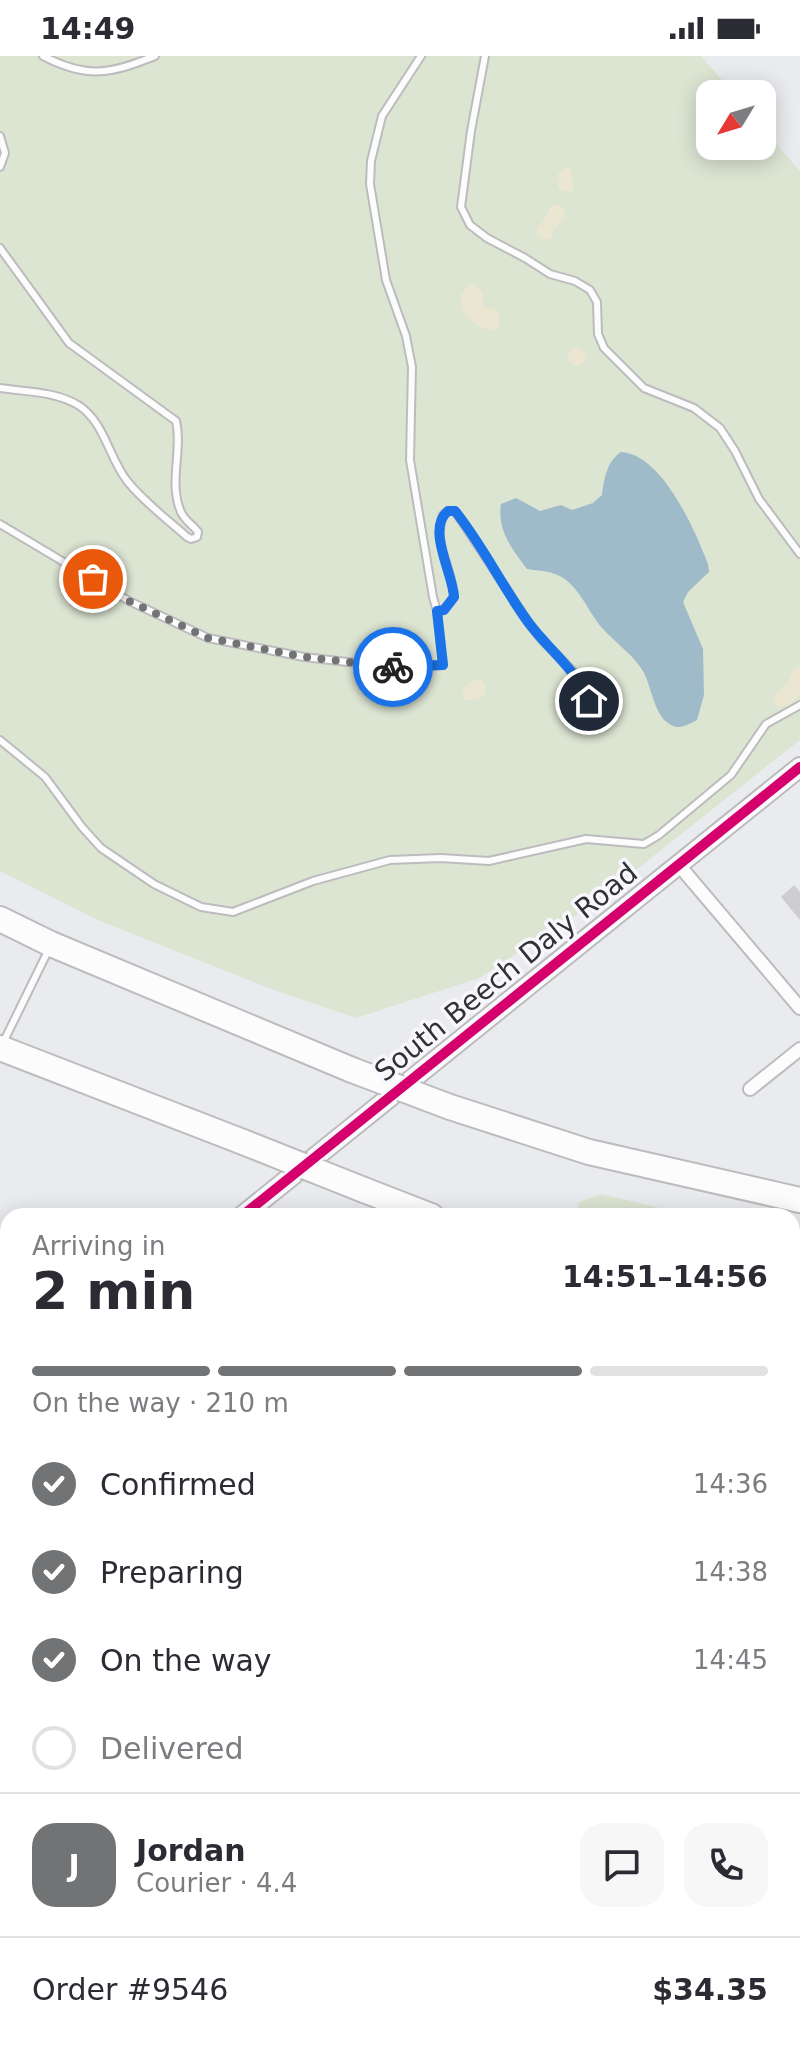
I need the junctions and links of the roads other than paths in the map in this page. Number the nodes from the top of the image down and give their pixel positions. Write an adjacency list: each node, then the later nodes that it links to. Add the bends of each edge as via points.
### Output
1 (43, 56): 2 (lane, via 68,68 103,72)
2 (155, 56)
3 (421, 56): 11 (lane, via 382,116 370,184 386,280 412,367 410,460)
4 (485, 56): 10 (lane, via 461,207 470,225 550,274 590,290 604,348 644,388 704,414 720,428 759,499)
5 (0, 136): 6 (lane, via 5,153)
6 (0, 167)
7 (0, 248): 8 (lane, via 69,343 176,421 177,492 181,513 197,537 187,537 130,484 82,408 41,392)
8 (0, 388)
9 (0, 524): 11 (lane, via 195,634 279,653 391,667 443,665)
10 (800, 554)
11 (437, 611): 13 (lane, via 454,597 439,532 443,515 455,511 529,623 573,671)
12 (800, 705): 14 (lane, via 766,724 731,775 644,844 586,839 489,861 390,860 313,881 233,912 189,901 101,848 45,777)
13 (593, 707)
14 (0, 740)
15 (800, 767): 16 (street, South Beech Daly Road)
16 (678, 864): 19 (street); 24 (street, South Beech Daly Road)
17 (0, 919): 18 (highway)
18 (51, 944): 20 (lane); 23 (highway, bridge, via 450,1107 589,1152)
19 (800, 1008)
20 (0, 1048): 25 (highway, bridge)
21 (800, 1049): 22 (street)
22 (750, 1089)
23 (800, 1200)
24 (252, 1208)
25 (410, 1208)

